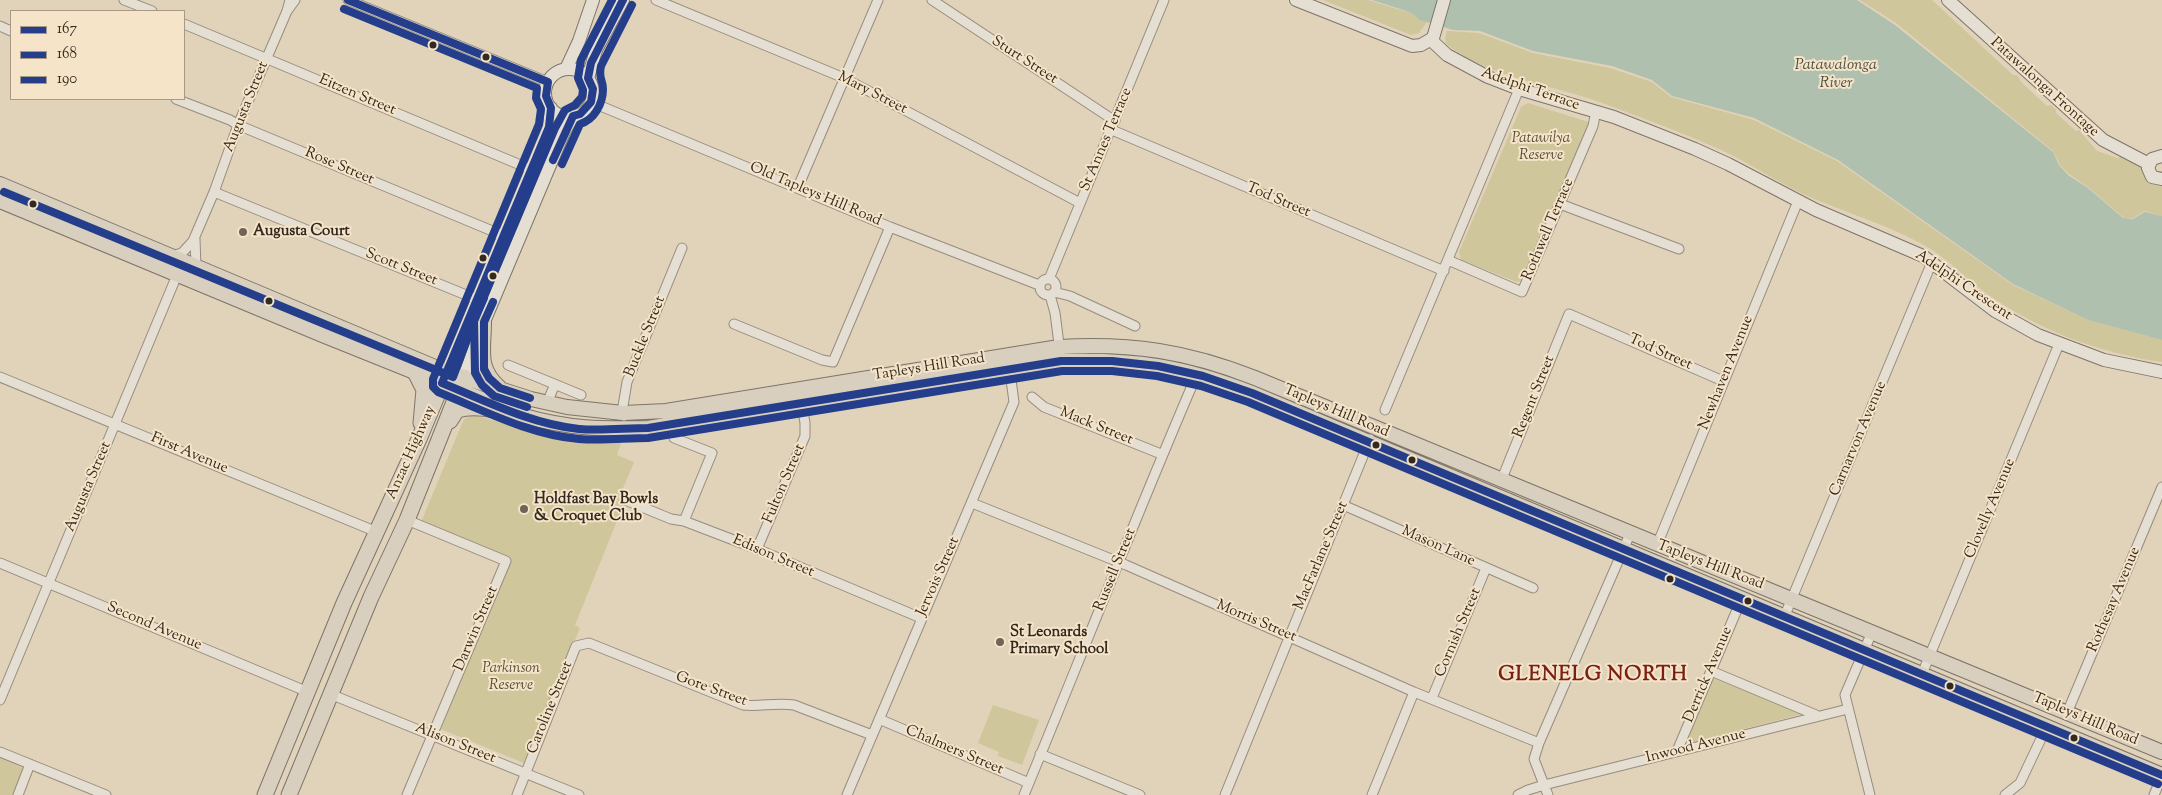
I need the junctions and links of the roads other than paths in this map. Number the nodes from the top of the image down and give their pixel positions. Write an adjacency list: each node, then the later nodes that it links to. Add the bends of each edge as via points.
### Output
1 (124, 0): 14 (street)
2 (290, 0): 15 (street, Augusta Street)
3 (295, 0): 15 (street, Augusta Street)
4 (348, 0): 22 (street)
5 (593, 0): 19 (street)
6 (623, 0): 20 (street, via 596,50)
7 (656, 0): 21 (street, Mary Street)
8 (878, 0): 21 (street)
9 (932, 0): 29 (street, Sturt Street)
10 (1164, 0): 29 (street, St Annes Terrace)
11 (1296, 0): 17 (street, via 1412,46)
12 (1444, 0): 17 (street)
13 (1948, 0): 34 (street, Patawalonga Frontage, via 2103,140)
14 (149, 10)
15 (287, 11): 18 (street, Augusta Street)
16 (185, 24): 18 (street, Eitzen Street)
17 (1430, 40): 23 (street, Adelphi Terrace, via 1465,66)
18 (266, 58): 30 (street, Augusta Street); 35 (street, Eitzen Street)
19 (566, 69): 20 (street, via 578,70); 22 (street)
20 (588, 78): 25 (street, via 593,89)
21 (844, 78): 38 (street); 42 (street, Mary Street)
22 (548, 82): 26 (street, via 546,96)
23 (1519, 89): 27 (street, Adelphi Terrace); 50 (street)
24 (179, 100): 30 (street, Rose Street)
25 (591, 102): 28 (street, via 580,114); 38 (street, Old Tapleys Hill Road)
26 (551, 108): 28 (street); 35 (street, Anzac Highway, via 549,126)
27 (1596, 112): 33 (street, Adelphi Terrace); 43 (street, Rothwell Terrace)
28 (573, 116): 60 (street, Anzac Highway)
29 (1115, 121): 31 (street, St Annes Terrace)
30 (238, 125): 39 (street, Augusta Street); 46 (street, Rose Street)
31 (1112, 130): 42 (street, St Annes Terrace); 53 (street, Tod Street)
32 (2162, 156): 34 (street, via 2155,157)
33 (1715, 158): 41 (street, Adelphi Crescent)
34 (2148, 164): 36 (street, Patawalonga Frontage, via 2152,177)
35 (530, 169): 46 (street, Anzac Highway)
36 (2162, 179)
37 (0, 184): 49 (main road)
38 (798, 187): 44 (street, Old Tapleys Hill Road)
39 (214, 192): 45 (street, Augusta Street); 58 (street, Scott Street)
40 (0, 200): 54 (main road)
41 (1798, 202): 51 (street, Adelphi Crescent); 73 (street, Newhaven Avenue)
42 (1080, 203): 55 (street, St Annes Terrace)
43 (1560, 204): 48 (street); 50 (street, Rothwell Terrace, via 1522,292)
44 (890, 227): 56 (street, Old Tapleys Hill Road); 61 (street, via 834,362)
45 (197, 232): 49 (street, Augusta Street, via 187,249); 52 (street, Augusta Street, via 194,244)
46 (502, 235): 58 (street, Anzac Highway)
47 (682, 248): 82 (street, Buckle Street, via 627,382)
48 (1679, 249)
49 (169, 256): 52 (main road); 54 (main road)
50 (1448, 260): 53 (street)
51 (1932, 262): 63 (street, Adelphi Crescent, via 1995,311); 111 (street, Carnarvon Avenue)
52 (196, 268): 72 (main road)
53 (1444, 271): 81 (street)
54 (177, 275): 68 (main road); 84 (street, Augusta Street)
55 (1049, 279): 56 (street); 57 (street, via 1055,283)
56 (1039, 285): 57 (street, via 1041,293)
57 (1052, 294): 62 (street, via 1070,296); 64 (street)
58 (476, 300): 72 (street, Anzac Highway)
59 (1569, 314): 73 (street, Tod Street); 92 (street, Regent Street)
60 (484, 322): 74 (street, Anzac Highway); 76 (main road, via 484,369)
61 (734, 324)
62 (1134, 326)
63 (2059, 344): 69 (street, Adelphi Crescent, via 2104,360); 121 (street, Clovelly Avenue)
64 (1060, 354): 65 (main road, Tapleys Hill Road); 67 (main road, Tapleys Hill Road); 70 (main road, Tapleys Hill Road, via 1138,362); 86 (main road, Tapleys Hill Road, via 1098,345 1170,352 1246,374)
65 (1008, 355): 67 (street, Jervois Street); 78 (main road, Tapleys Hill Road)
66 (508, 365): 75 (street)
67 (1010, 369): 78 (main road, Tapleys Hill Road); 95 (street, Jervois Street, via 1014,402)
68 (416, 372): 72 (main road); 89 (highway, via 424,390)
69 (2162, 372)
70 (1197, 374): 90 (main road, Tapleys Hill Road, via 1252,393); 91 (street, Russell Street)
71 (0, 377): 84 (street, First Avenue)
72 (444, 378): 74 (main road); 89 (highway, Anzac Highway)
73 (1723, 381): 101 (street, Newhaven Avenue)
74 (461, 384): 76 (main road, Tapleys Hill Road); 83 (main road, Tapleys Hill Road); 87 (highway, Anzac Highway)
75 (554, 384): 77 (street); 80 (street)
76 (500, 388): 80 (main road, Tapleys Hill Road)
77 (581, 395)
78 (800, 396): 82 (main road, Tapleys Hill Road); 85 (main road, Tapleys Hill Road, via 658,426); 102 (street, Fulton Street, via 805,436)
79 (1032, 397): 91 (street, Mack Street, via 1044,407)
80 (548, 403): 82 (main road, Tapleys Hill Road)
81 (1385, 410)
82 (624, 413): 85 (street, Buckle Street)
83 (524, 416): 85 (main road, Tapleys Hill Road, via 580,428); 87 (highway, via 480,408 457,410)
84 (115, 424): 99 (street, First Avenue); 107 (street, Augusta Street)
85 (625, 428)
86 (1375, 428): 90 (street, MacFarlane Street); 92 (main road, Tapleys Hill Road)
87 (442, 436): 97 (highway, Anzac Highway)
88 (674, 438): 98 (street, via 712,453)
89 (420, 439): 99 (highway, Anzac Highway)
90 (1368, 442): 96 (street, MacFarlane Street); 103 (main road, Tapleys Hill Road)
91 (1161, 454): 105 (street, Russell Street)
92 (1501, 480): 100 (main road, Tapleys Hill Road)
93 (2162, 487): 130 (street, Rothesay Avenue)
94 (624, 500): 98 (street, Edison Street)
95 (972, 503): 105 (street, Morris Street); 114 (street, Jervois Street)
96 (1343, 505): 106 (street, Mason Lane); 118 (street, MacFarlane Street)
97 (407, 520): 109 (highway, Anzac Highway); 134 (street, Darwin Street, via 506,561)
98 (684, 521): 102 (street, Edison Street)
99 (377, 532): 112 (highway, Anzac Highway)
100 (1630, 534): 101 (main road, Tapleys Hill Road); 103 (street)
101 (1657, 545): 111 (main road, Tapleys Hill Road)
102 (757, 549): 114 (street, Edison Street)
103 (1624, 549): 110 (main road, Tapleys Hill Road); 136 (street)
104 (0, 563): 107 (street, Second Avenue)
105 (1119, 563): 118 (street, Morris Street); 140 (street, Russell Street)
106 (1486, 568): 108 (street, Mason Lane); 127 (street, Cornish Street)
107 (49, 583): 124 (street, Second Avenue); 128 (street, Augusta Street)
108 (1533, 588)
109 (371, 597): 112 (highway, via 359,608 348,607); 116 (highway, Anzac Highway)
110 (1742, 598): 113 (main road, Tapleys Hill Road); 122 (street, Derrick Avenue)
111 (1792, 598): 113 (street, Carnarvon Avenue); 117 (main road, Tapleys Hill Road)
112 (344, 603): 115 (highway, Anzac Highway)
113 (1785, 616): 120 (main road, Tapleys Hill Road)
114 (921, 618): 132 (street, Jervois Street)
115 (337, 622): 116 (highway, via 350,620); 124 (highway, Anzac Highway)
116 (359, 626): 126 (highway, Anzac Highway)
117 (1872, 632): 120 (street); 121 (main road, Tapleys Hill Road)
118 (1288, 635): 125 (street, Morris Street); 158 (street, MacFarlane Street)
119 (579, 644): 135 (street, Gore Street, via 589,643 743,704 794,705); 144 (street, Caroline Street)
120 (1864, 651): 123 (main road, Tapleys Hill Road); 129 (street, via 1845,695)
121 (1930, 656): 123 (street, Clovelly Avenue); 130 (main road, Tapleys Hill Road)
122 (1711, 671): 131 (street); 138 (street, Derrick Avenue)
123 (1922, 674): 133 (main road, Tapleys Hill Road)
124 (308, 692): 143 (highway, Anzac Highway)
125 (1414, 692): 127 (street, Morris Street); 159 (street)
126 (330, 694): 134 (street, Alison Street); 141 (highway, Anzac Highway)
127 (1432, 698): 136 (street, Morris Street)
128 (0, 700)
129 (1848, 708): 131 (street, Inwood Avenue); 162 (street)
130 (2067, 713): 139 (main road, Tapleys Hill Road)
131 (1817, 716): 138 (street, Inwood Avenue)
132 (879, 719): 135 (street, Jervois Street); 146 (street, Chalmers Street)
133 (2047, 726): 145 (main road, Tapleys Hill Road); 163 (street, via 2020,782)
134 (432, 735): 144 (street, Alison Street); 152 (street, Darwin Street)
135 (872, 735): 155 (street, Jervois Street)
136 (1539, 743): 147 (street, via 1534,759)
137 (0, 752): 142 (street)
138 (1677, 752): 147 (street, Inwood Avenue)
139 (2162, 752)
140 (1040, 754): 146 (street, Russell Street); 157 (street)
141 (301, 763): 143 (highway, via 291,770); 149 (highway, Anzac Highway)
142 (30, 764): 150 (street); 151 (street)
143 (278, 764): 148 (highway, Anzac Highway)
144 (526, 774): 153 (street, Caroline Street); 154 (street, Alison Street)
145 (2162, 775): 164 (street)
146 (1029, 783): 156 (street, Russell Street)
147 (1544, 785): 160 (street, Inwood Avenue); 161 (street)
148 (268, 788): 149 (highway, via 276,779 290,784)
149 (290, 792)
150 (18, 795)
151 (106, 795)
152 (407, 795)
153 (517, 795)
154 (579, 795)
155 (846, 795)
156 (1024, 795)
157 (1140, 795)
158 (1225, 795)
159 (1372, 795)
160 (1518, 795)
161 (1548, 795)
162 (1870, 795)
163 (2005, 795)
164 (2154, 795)

